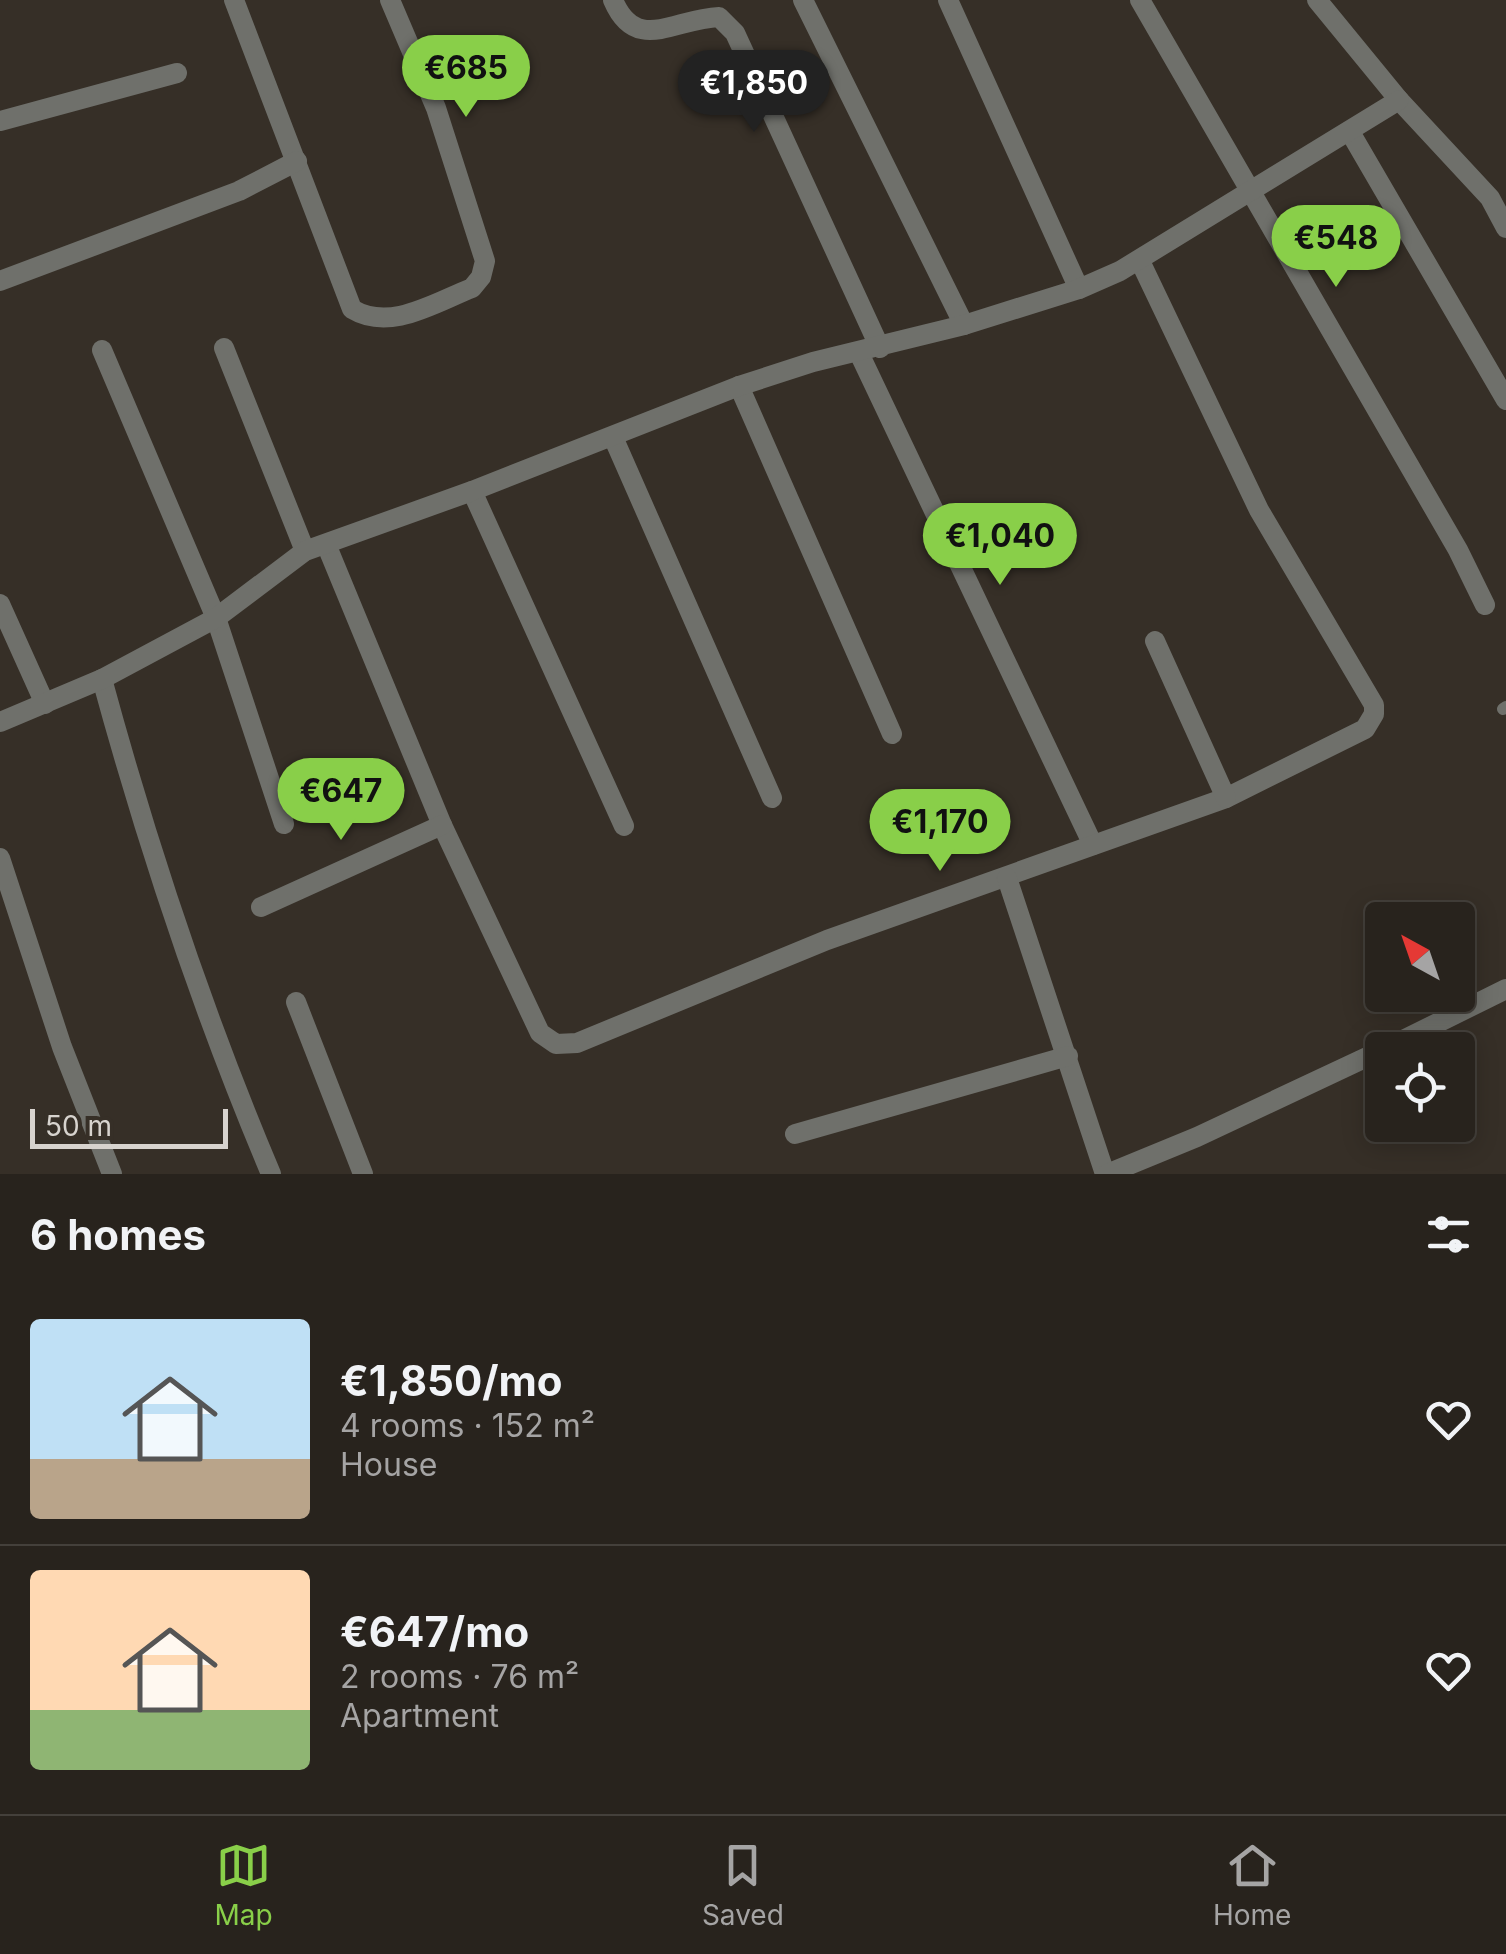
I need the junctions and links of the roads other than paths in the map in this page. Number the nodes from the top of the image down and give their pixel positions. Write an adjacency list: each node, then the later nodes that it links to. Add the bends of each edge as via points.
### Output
1 (234, 0): 12 (street)
2 (390, 0): 12 (street, via 436,108 485,261 481,277 472,288 390,319 369,319 352,309)
3 (613, 0): 22 (street, via 632,28 719,17 735,33)
4 (803, 0): 19 (street)
5 (948, 0): 18 (street)
6 (1140, 0): 13 (street)
7 (1318, 0): 9 (street)
8 (177, 72): 10 (street)
9 (1399, 100): 11 (street); 14 (street)
10 (0, 121)
11 (1350, 132): 13 (street); 24 (street)
12 (298, 161): 17 (street, via 239,191)
13 (1248, 190): 16 (street); 29 (street)
14 (1498, 196): 15 (street)
15 (1506, 228)
16 (1140, 261): 18 (street); 37 (street, via 1259,510 1374,705 1365,729)
17 (0, 281)
18 (1079, 289): 19 (street)
19 (964, 325): 22 (street)
20 (224, 348): 27 (street)
21 (102, 350): 30 (street)
22 (870, 351): 23 (street); 41 (street)
23 (739, 386): 25 (street); 35 (street)
24 (1506, 400)
25 (613, 437): 26 (street); 36 (street)
26 (472, 492): 27 (street); 40 (street)
27 (316, 548): 30 (street); 39 (street)
28 (0, 604): 33 (street)
29 (1486, 606)
30 (216, 618): 32 (street); 38 (street)
31 (1156, 641): 37 (street)
32 (102, 679): 33 (street); 52 (street, via 144,830)
33 (46, 704): 34 (street)
34 (0, 722)
35 (892, 734)
36 (772, 798)
37 (1226, 798): 41 (street)
38 (284, 824)
39 (442, 825): 43 (street, via 540,1033 556,1044 577,1043 827,940); 44 (street)
40 (624, 826)
41 (1093, 846): 43 (street)
42 (0, 858): 51 (street)
43 (1007, 878): 48 (street)
44 (261, 907)
45 (1506, 989): 47 (street)
46 (296, 1002): 53 (street)
47 (1419, 1032)
48 (1068, 1056): 50 (street); 54 (street)
49 (1365, 1058): 54 (street)
50 (795, 1134)
51 (112, 1174)
52 (271, 1174)
53 (362, 1174)
54 (1106, 1174)

